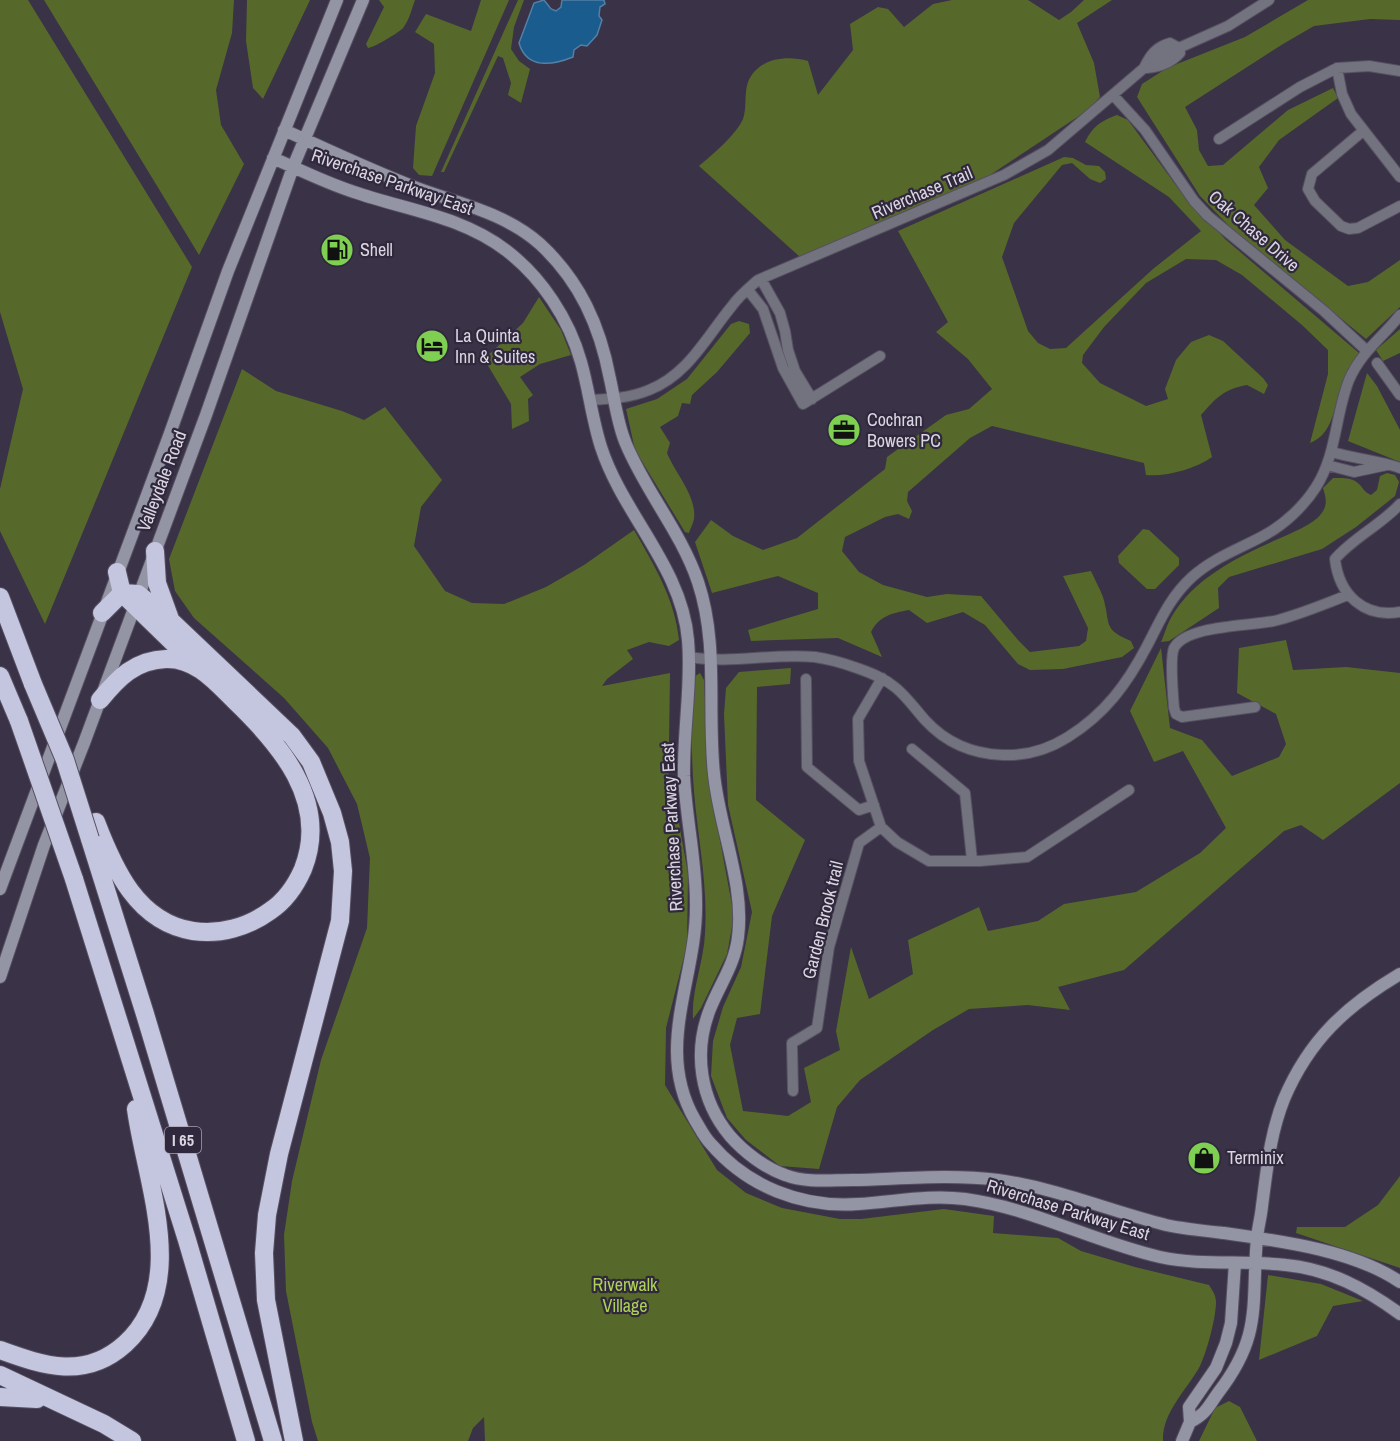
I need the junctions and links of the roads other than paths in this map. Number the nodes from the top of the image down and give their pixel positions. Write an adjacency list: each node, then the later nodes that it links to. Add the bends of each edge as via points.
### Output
1 (337, 0): 10 (street, Valleydale Road)
2 (363, 0): 13 (street, Valleydale Road)
3 (1269, 0): 4 (street, via 1206,38)
4 (1179, 48): 5 (street, Riverchase Trail, via 1180,53); 5 (street, via 1170,43)
5 (1163, 56): 6 (street, via 1158,67); 6 (street, Riverchase Trail, via 1151,54)
6 (1144, 68): 9 (street, Riverchase Trail)
7 (1337, 68): 8 (street, via 1370,66); 11 (street, via 1342,94); 12 (street)
8 (1400, 71)
9 (1113, 95): 18 (street, Riverchase Trail, via 1048,150 1013,171); 21 (street, Oak Chase Drive, via 1145,130 1208,216)
10 (284, 130): 13 (street, Riverchase Parkway East); 14 (street, Valleydale Road)
11 (1363, 131): 16 (street); 17 (street, via 1312,174 1308,189 1314,201 1349,230)
12 (1220, 139)
13 (304, 140): 15 (street, Valleydale Road); 25 (street, Riverchase Parkway East, via 365,168 493,214 532,238 566,272 586,302 602,340)
14 (273, 158): 15 (street, Riverchase Parkway East); 33 (street, Valleydale Road)
15 (293, 167): 26 (street, Riverchase Parkway East, via 357,194 457,222 507,251 559,309 578,351); 32 (street, Valleydale Road)
16 (1400, 177)
17 (1400, 206)
18 (761, 279): 19 (street, Riverchase Trail); 27 (street, via 783,321 792,364)
19 (747, 290): 25 (street, Riverchase Trail, via 677,373 647,391); 27 (street, via 763,309 783,368)
20 (1400, 315): 21 (street)
21 (1366, 350): 28 (street, via 1344,394)
22 (880, 356): 27 (street)
23 (1377, 363): 24 (street)
24 (1400, 395)
25 (614, 399): 26 (street, Riverchase Trail); 41 (street, Riverchase Parkway East, via 627,446 694,571 707,618)
26 (590, 400): 40 (street, Riverchase Parkway East, via 612,475 678,594 686,623)
27 (808, 402)
28 (1332, 452): 29 (street); 30 (street)
29 (1328, 465): 30 (street, via 1354,472); 44 (street, via 1312,493 1282,524 1210,563 1186,583 1164,611 1110,704 1052,746 1018,755 970,750 932,728 898,689)
30 (1395, 467)
31 (1400, 504): 34 (street, via 1335,559)
32 (155, 551): 36 (street, Valleydale Road); 39 (highway, via 157,583)
33 (117, 572): 36 (highway); 38 (street, Valleydale Road)
34 (1348, 595): 37 (street, via 1369,610 1385,615); 47 (street, via 1295,615 1212,629 1178,642 1173,651 1176,714 1182,717)
35 (0, 597): 52 (highway, I 65, bridge)
36 (132, 598): 38 (highway); 39 (highway); 42 (highway); 46 (street, Valleydale Road)
37 (1400, 612)
38 (102, 613): 54 (street, Valleydale Road)
39 (171, 621): 72 (highway, via 301,747 332,813 340,842 340,921 279,1154 264,1253 268,1309)
40 (688, 657): 41 (street); 60 (street, Riverchase Parkway East, via 684,770 696,913 678,1028 677,1066 688,1107 713,1147 765,1186 801,1200 839,1205 926,1197 967,1199 1012,1209 1164,1258)
41 (712, 661): 44 (street, via 815,657); 59 (street, Riverchase Parkway East, via 714,774 739,904 739,933 732,963 709,1013 700,1060 710,1101 733,1139 768,1167 796,1178 998,1180 1169,1226)
42 (198, 667): 46 (highway, via 174,659 144,663 123,674); 52 (highway, via 271,736 297,778 310,826 309,849 299,877 275,908 250,923 217,931 191,931 152,914 140,903)
43 (0, 676): 57 (highway, I 65, bridge, via 74,879)
44 (882, 678): 50 (street, via 858,719 860,761)
45 (806, 679): 50 (street, via 807,767 859,810)
46 (100, 700): 56 (street, Valleydale Road, via 44,845)
47 (1255, 707)
48 (912, 749): 53 (street, via 965,793)
49 (1129, 790): 53 (street, via 1026,857)
50 (874, 805): 51 (street)
51 (881, 826): 53 (street, via 897,842 929,861); 58 (street, Garden Brook trail, via 859,843 830,947 817,1028 792,1043)
52 (94, 833): 71 (highway, I 65)
53 (972, 860)
54 (0, 889)
55 (1400, 974): 59 (street, via 1344,1012 1297,1074 1271,1139)
56 (0, 977)
57 (134, 1068): 64 (highway, via 138,1125 160,1246 158,1283 149,1314 118,1350 91,1364 57,1367); 70 (highway, I 65)
58 (793, 1091)
59 (1257, 1238): 61 (street); 62 (street, Riverchase Parkway East, via 1344,1256 1377,1268)
60 (1235, 1263): 61 (street, Riverchase Parkway East); 68 (street, via 1226,1343 1216,1368 1189,1407)
61 (1257, 1263): 63 (street, Riverchase Parkway East, via 1304,1267 1332,1276 1367,1291); 68 (street, via 1253,1324 1241,1360 1202,1416)
62 (1400, 1282)
63 (1400, 1314)
64 (0, 1350)
65 (0, 1375): 67 (highway)
66 (0, 1396): 67 (highway)
67 (51, 1400): 69 (highway)
68 (1190, 1422): 73 (street)
69 (132, 1441)
70 (246, 1441)
71 (273, 1441)
72 (294, 1441)
73 (1182, 1441)

